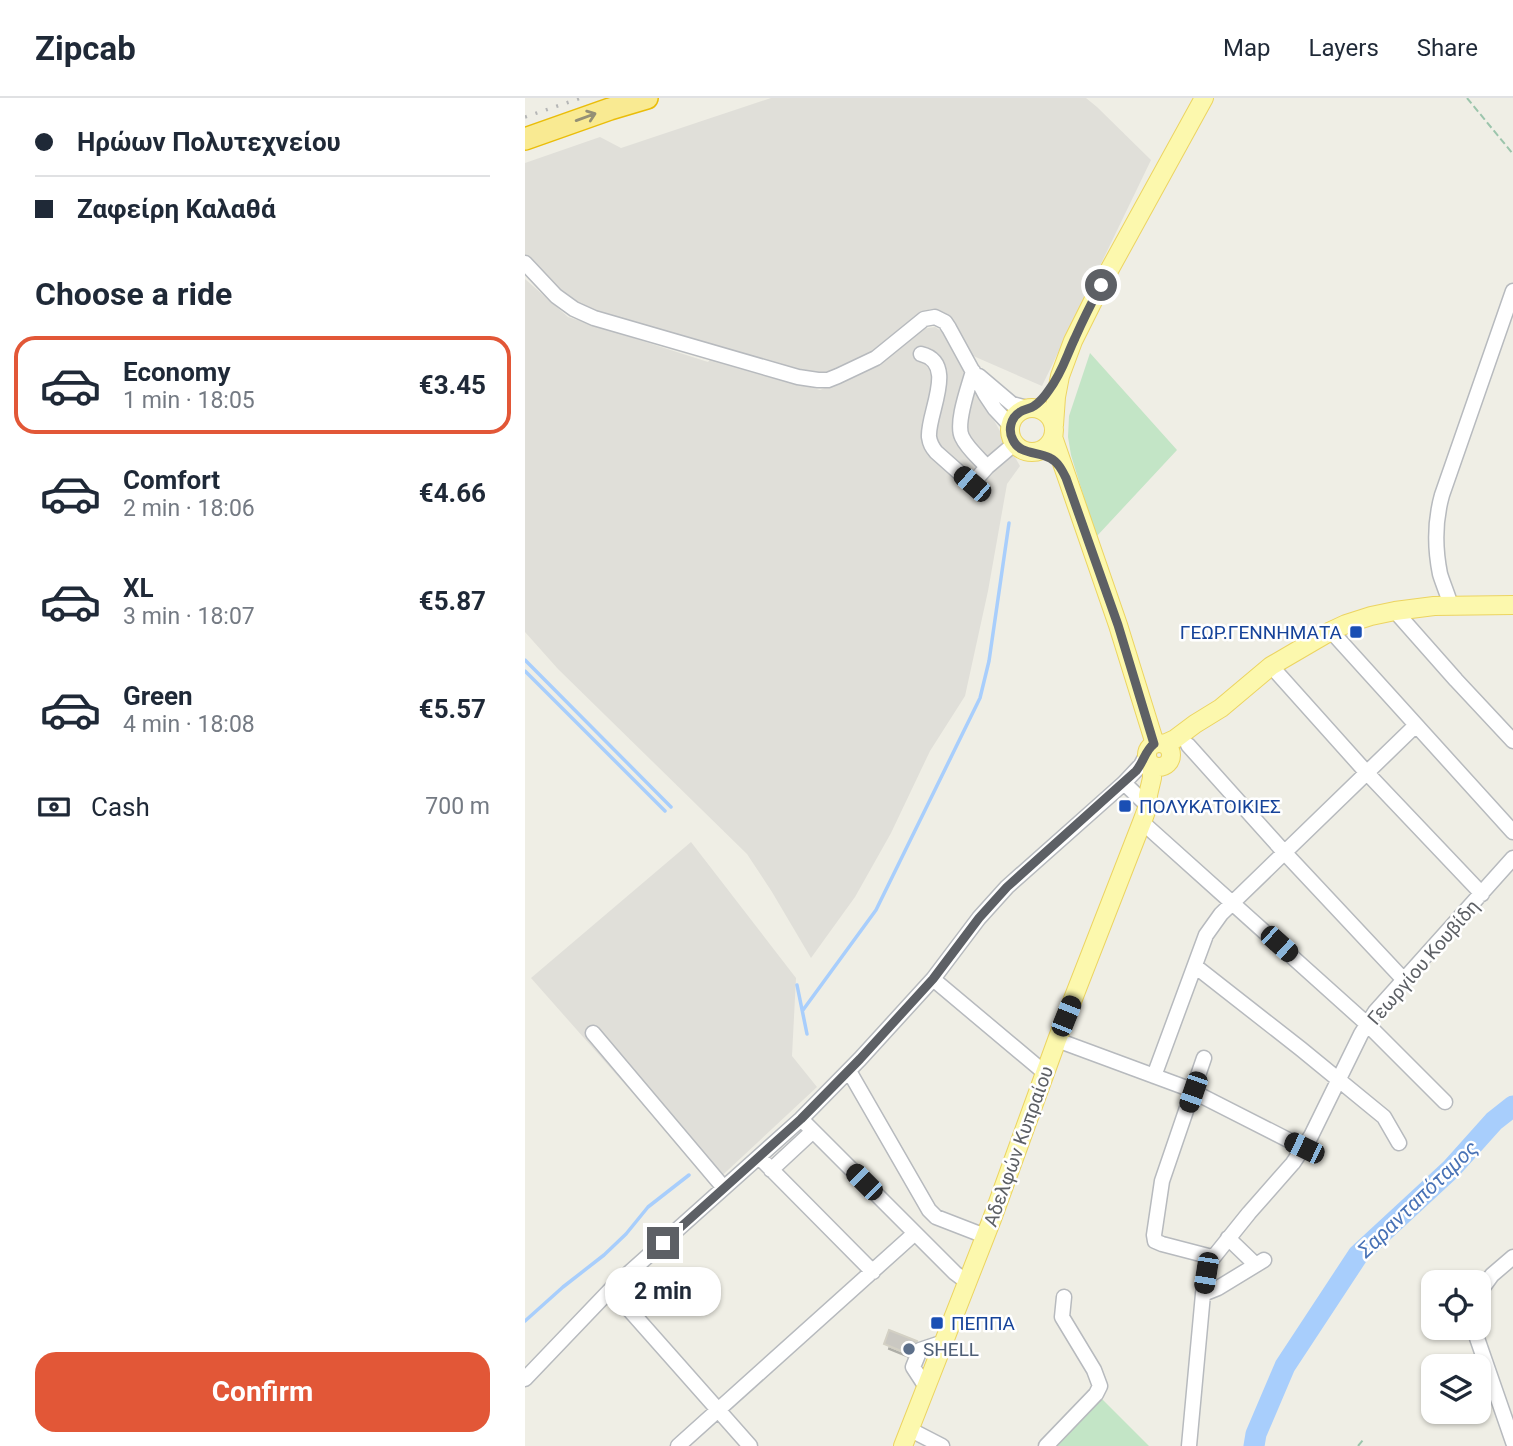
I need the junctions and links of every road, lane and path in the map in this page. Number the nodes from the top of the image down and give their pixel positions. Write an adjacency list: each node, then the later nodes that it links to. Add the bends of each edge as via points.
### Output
1 (647, 98): 4 (highway, one-way to 1)
2 (1204, 98): 10 (main road, via 1101,285)
3 (1467, 98): 5 (path)
4 (525, 139)
5 (1513, 153)
6 (525, 263): 9 (street, via 557,296 594,318 798,377 828,380 870,362 930,317 945,322)
7 (1513, 291): 19 (street, via 1438,511 1439,567)
8 (921, 354): 16 (street, via 935,362 940,379 929,432 931,446 972,484)
9 (973, 370): 11 (street, via 1012,404); 12 (street, via 995,409); 16 (street, via 960,433)
10 (1060, 376): 11 (main road); 13 (main road)
11 (1030, 408): 12 (main road); 13 (main road, via 1048,415)
12 (1010, 425): 14 (main road)
13 (1054, 431): 15 (main road, via 1047,447); 17 (main road)
14 (1014, 444): 15 (main road); 16 (street)
15 (1037, 452): 17 (main road, via 1060,467)
16 (987, 467)
17 (1073, 493): 27 (main road)
18 (1513, 605): 19 (main road)
19 (1451, 606): 20 (main road)
20 (1395, 611): 21 (main road); 25 (street)
21 (1331, 631): 22 (main road); 24 (street)
22 (1271, 666): 23 (main road); 28 (street)
23 (1221, 708): 26 (main road); 27 (main road)
24 (1415, 726): 28 (street); 31 (street)
25 (1513, 740)
26 (1188, 745): 27 (main road); 32 (street)
27 (1159, 754): 29 (street); 30 (main road, Αδελφών Κυπραίου)
28 (1367, 772): 32 (street); 34 (street)
29 (1124, 783): 30 (street); 37 (street, via 1007,887)
30 (1145, 814): 35 (street); 41 (main road, Αδελφών Κυπραίου)
31 (1513, 832)
32 (1284, 852): 35 (street); 38 (street)
33 (1513, 859): 34 (street, Γεωργίου Κουβίδη)
34 (1482, 894): 38 (street, Γεωργίου Κουβίδη)
35 (1232, 902): 36 (street, via 1206,935); 39 (street)
36 (1195, 966): 45 (street); 46 (street)
37 (933, 979): 43 (street); 44 (street)
38 (1404, 980): 39 (street, Γεωργίου Κουβίδη)
39 (1367, 1024): 46 (street, Γεωργίου Κουβίδη); 48 (street)
40 (593, 1033): 55 (street)
41 (1056, 1040): 44 (main road, Αδελφών Κυπραίου); 45 (street)
42 (1204, 1058): 47 (street)
43 (849, 1071): 49 (street); 57 (street, via 929,1210)
44 (1045, 1073): 57 (main road, Αδελφών Κυπραίου)
45 (1154, 1076): 47 (street)
46 (1338, 1079): 51 (street, via 1384,1117); 52 (street, Γεωργίου Κουβίδη)
47 (1193, 1092): 52 (street); 60 (street, via 1163,1181 1154,1236 1155,1241)
48 (1445, 1102)
49 (801, 1119): 50 (street); 53 (street)
50 (813, 1130): 54 (street); 56 (street)
51 (1399, 1143)
52 (1304, 1148): 58 (street, Γεωργίου Κουβίδη)
53 (759, 1157): 54 (street); 55 (street)
54 (771, 1170): 61 (street)
55 (724, 1188): 64 (street)
56 (915, 1233): 61 (street); 63 (street)
57 (985, 1236): 63 (main road, Αδελφών Κυπραίου)
58 (1228, 1238): 60 (street, Γεωργίου Κουβίδη); 65 (street, via 1260,1262)
59 (1513, 1256): 62 (street)
60 (1212, 1258): 65 (street, Γεωργίου Κουβίδη)
61 (873, 1272): 69 (street)
62 (1491, 1276)
63 (968, 1282): 70 (main road, Αδελφών Κυπραίου)
64 (611, 1289): 68 (street); 69 (street)
65 (1203, 1294): 77 (street, Γεωργίου Κουβίδη)
66 (1064, 1297): 76 (street, via 1062,1317 1100,1386)
67 (1478, 1340): 72 (street)
68 (525, 1379)
69 (718, 1410): 73 (street); 74 (street)
70 (906, 1438): 75 (street)
71 (1363, 1440): 78 (path)
72 (1513, 1441)
73 (678, 1446)
74 (750, 1446)
75 (942, 1446)
76 (1046, 1446)
77 (1189, 1446)
78 (1358, 1446)

